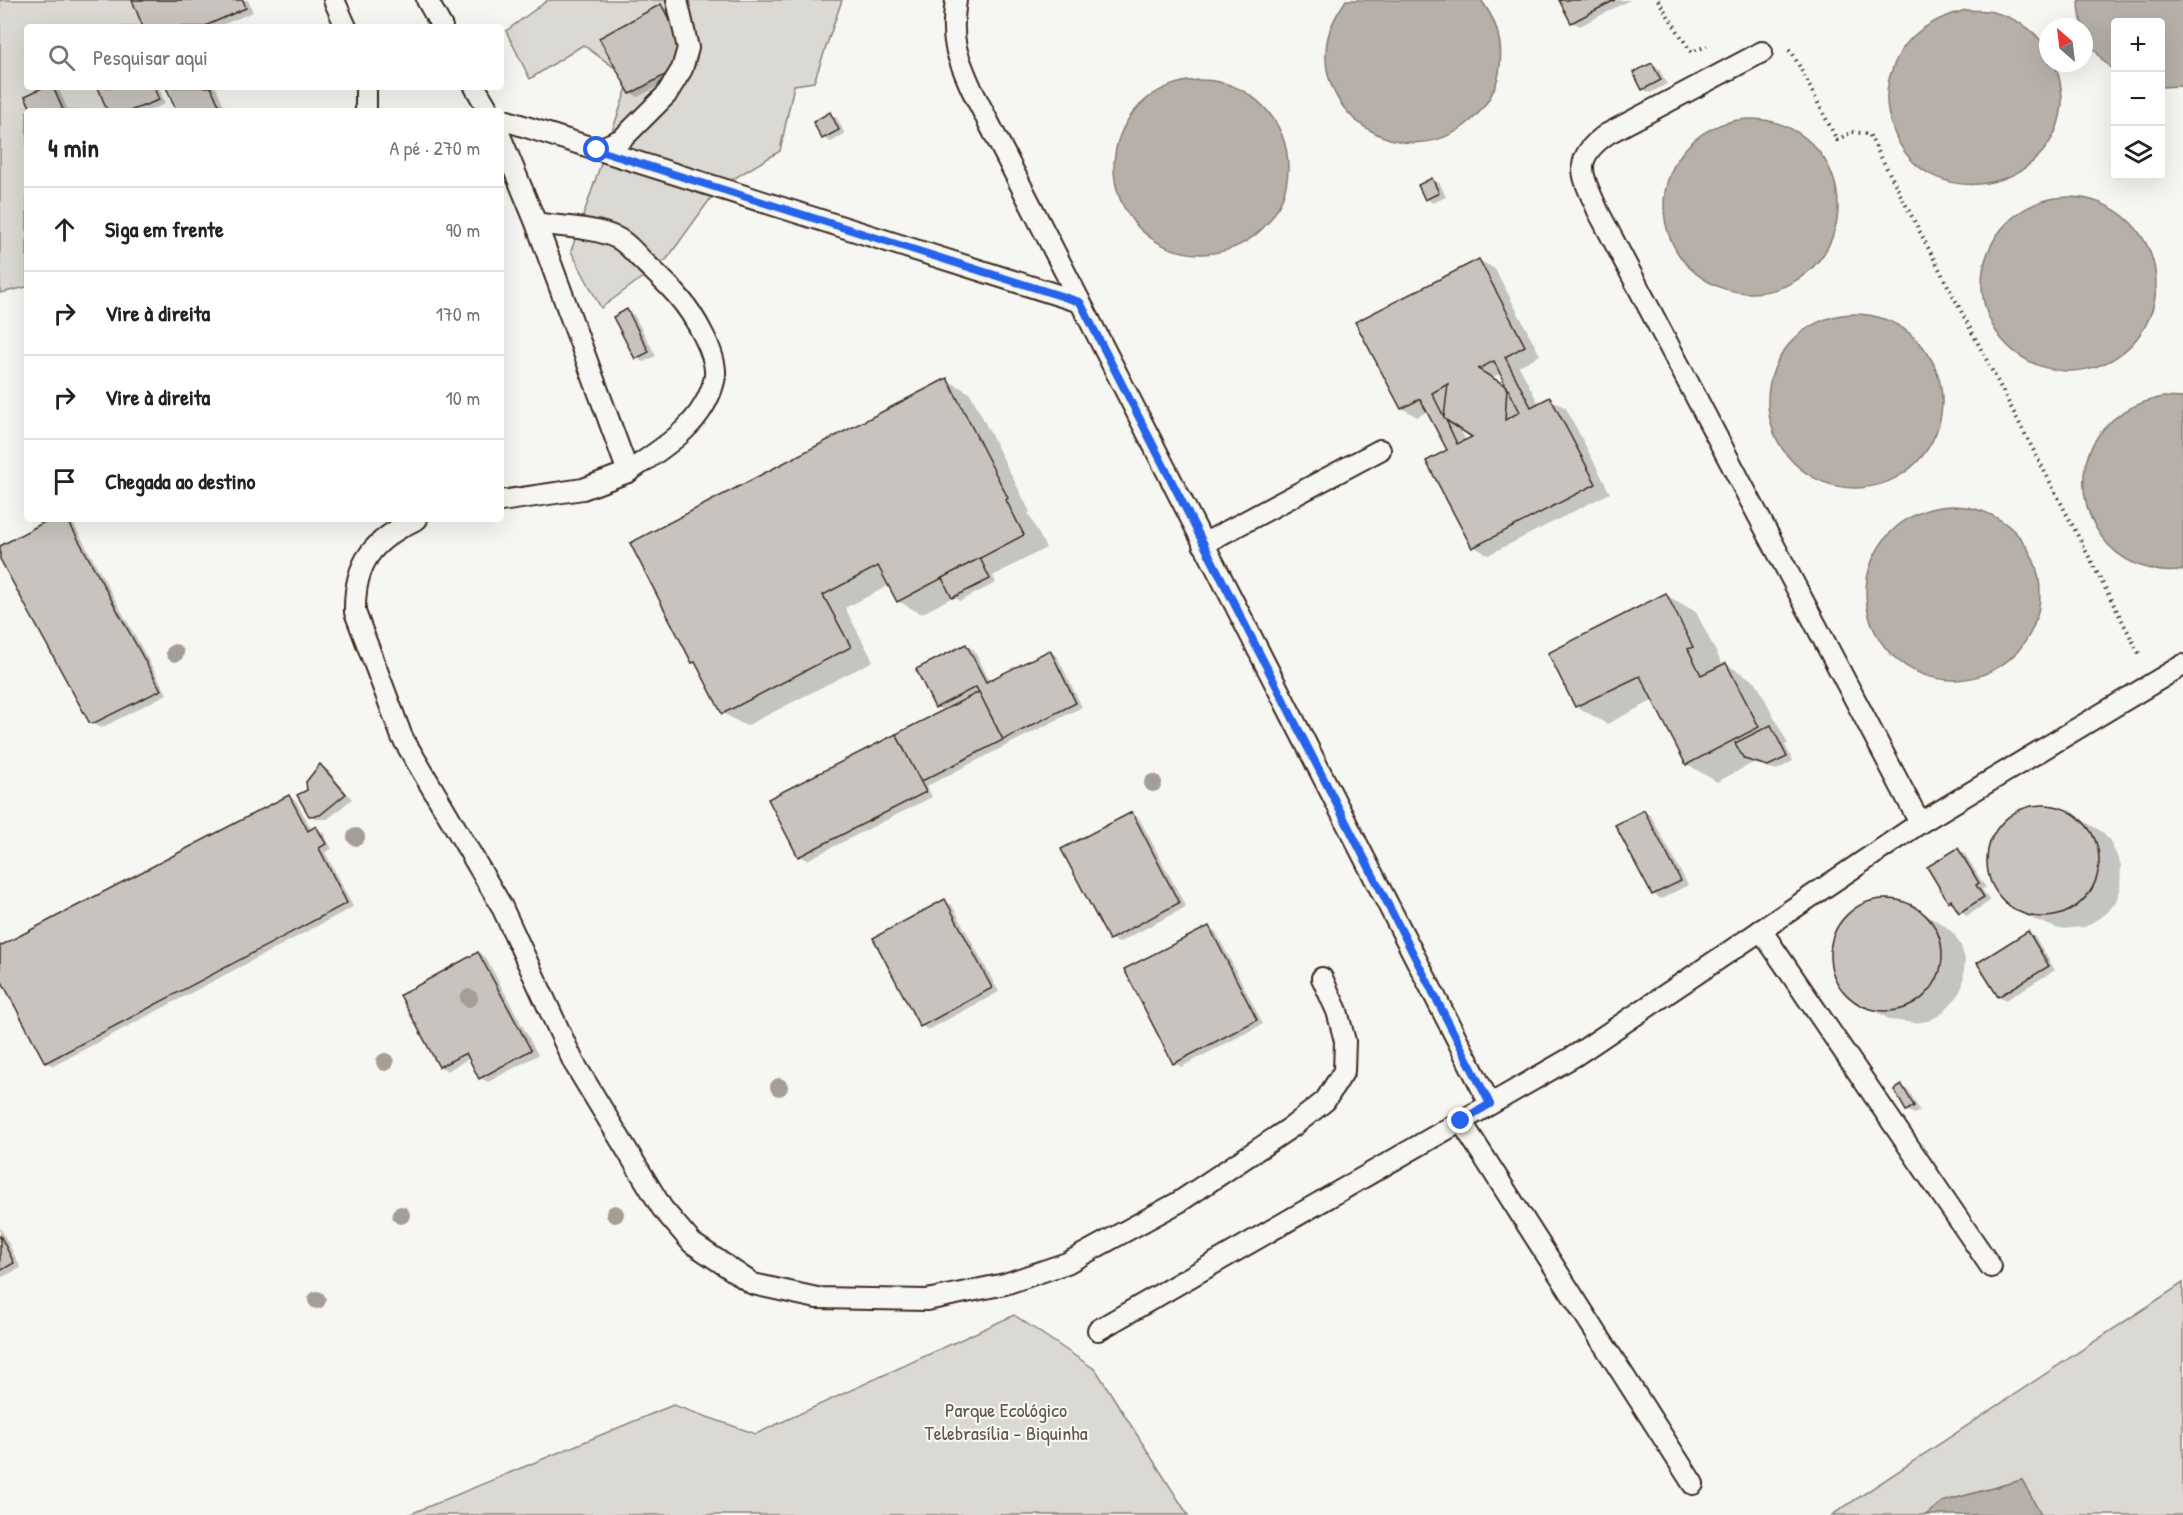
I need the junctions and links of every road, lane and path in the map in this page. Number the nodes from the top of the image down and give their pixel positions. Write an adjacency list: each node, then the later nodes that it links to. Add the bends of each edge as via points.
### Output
1 (334, 0): 6 (lane)
2 (427, 0): 7 (lane)
3 (676, 0): 16 (lane, via 688,48 682,69 666,95 622,139)
4 (956, 0): 18 (lane, via 955,51)
5 (1658, 0): 8 (path, via 1691,52)
6 (345, 24)
7 (440, 24)
8 (1710, 45)
9 (1762, 52): 25 (path, via 1779,42 1793,54 1837,140 1852,132 1869,134); 26 (lane, via 1602,138 1584,157 1584,179)
10 (366, 90): 12 (lane)
11 (478, 90): 13 (lane)
12 (366, 108)
13 (487, 108)
14 (504, 119): 16 (lane)
15 (504, 145): 17 (lane)
16 (597, 150): 18 (lane)
17 (536, 223): 20 (lane); 20 (lane, via 606,233 620,239 678,296 707,343 715,378 693,421 681,435)
18 (1080, 302): 23 (lane)
19 (1380, 450): 23 (lane)
20 (628, 472): 21 (lane, via 583,489)
21 (504, 501)
22 (411, 522): 28 (lane, via 371,550 355,590 355,612 402,737 501,905 574,1063 662,1208 692,1243 753,1284 818,1298 927,1300 1005,1284 1067,1263 1179,1202 1325,1101 1344,1071 1345,1041)
23 (1203, 544): 29 (lane)
24 (2183, 665): 25 (lane)
25 (2154, 682): 26 (lane)
26 (1920, 823): 27 (lane)
27 (1761, 930): 29 (lane, via 1576,1055); 31 (lane)
28 (1322, 978)
29 (1490, 1104): 30 (lane)
30 (1461, 1121): 32 (lane); 33 (lane)
31 (1991, 1267)
32 (1098, 1330)
33 (1693, 1484)

